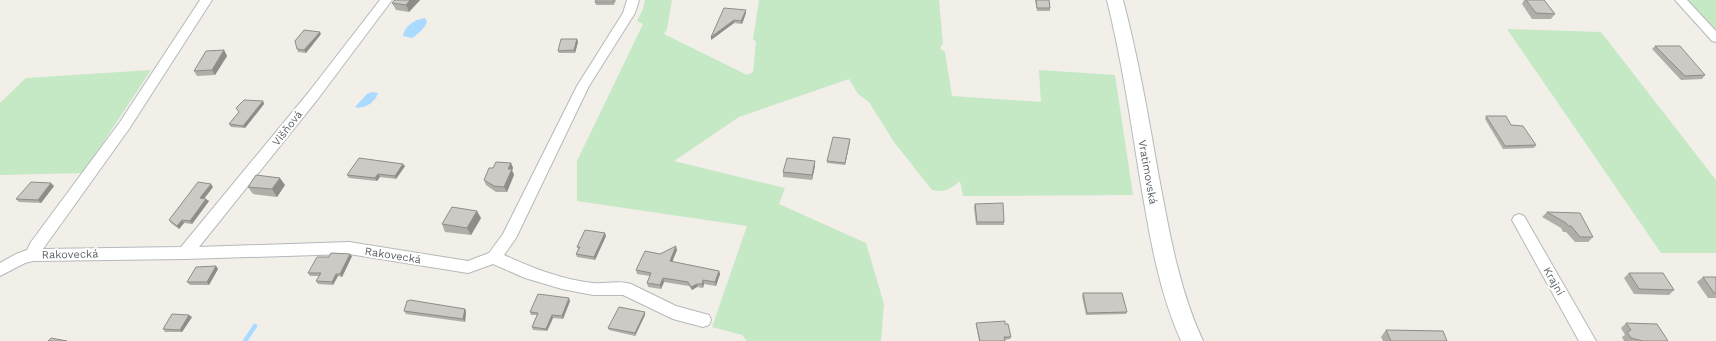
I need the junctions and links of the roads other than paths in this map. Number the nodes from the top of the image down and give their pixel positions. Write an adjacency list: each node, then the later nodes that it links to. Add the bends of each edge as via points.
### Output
1 (206, 0): 9 (street, via 166,66 82,188 36,246)
2 (386, 0): 8 (street, Višňová, via 257,167)
3 (633, 0): 10 (street, Rakovecká, via 629,14 583,86 509,238)
4 (1115, 0): 13 (main road, Vratimovská, via 1132,75 1166,268 1182,321)
5 (1681, 0): 6 (street)
6 (1716, 38)
7 (1519, 220): 14 (street, Krajní)
8 (185, 253): 9 (street, Rakovecká); 10 (street, Rakovecká, via 349,248 468,267)
9 (33, 254): 11 (street, Rakovecká)
10 (494, 256): 12 (street, via 530,274 562,283 593,289 625,289 673,312)
11 (0, 270)
12 (702, 320)
13 (1192, 341)
14 (1588, 341)

